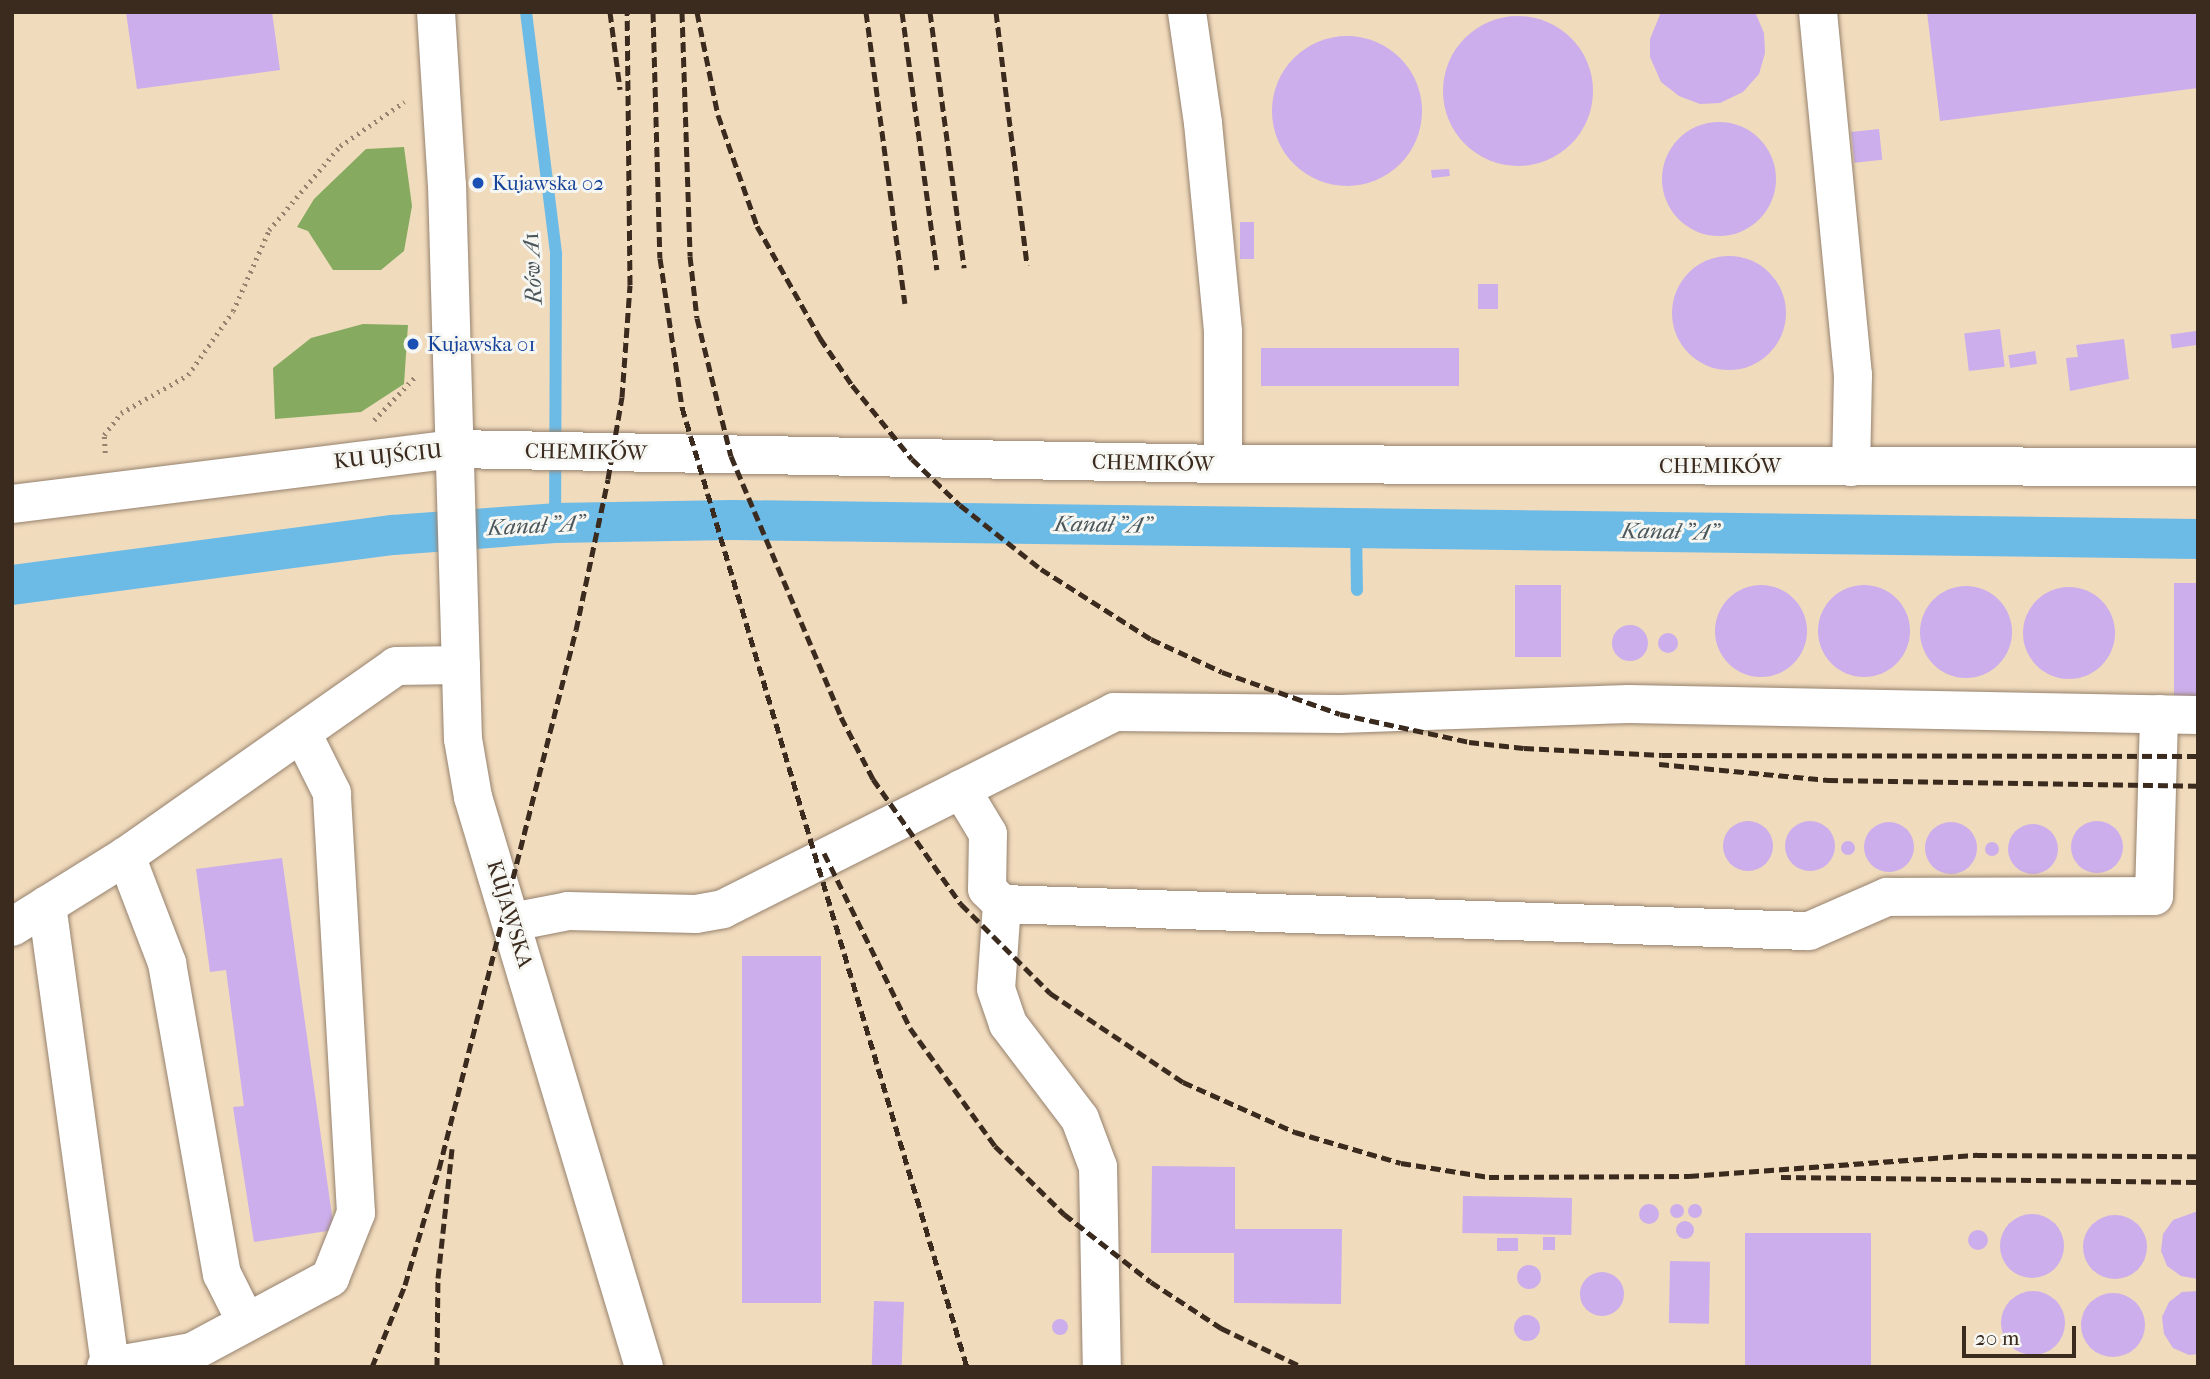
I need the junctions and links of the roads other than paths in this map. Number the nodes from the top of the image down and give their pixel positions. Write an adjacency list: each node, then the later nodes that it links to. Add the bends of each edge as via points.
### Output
1 (436, 12): 4 (street, KU UJŚCIU)
2 (1187, 12): 5 (street, via 1223,332)
3 (1818, 12): 6 (street, via 1853,375)
4 (455, 449): 5 (street, CHEMIKÓW); 8 (street, KU UJŚCIU); 9 (street, KUJAWSKA)
5 (1223, 464): 6 (street, CHEMIKÓW)
6 (1851, 467): 7 (street, CHEMIKÓW)
7 (2198, 467)
8 (12, 504)
9 (461, 665): 12 (street, via 396,666); 17 (street, KUJAWSKA, via 463,739 473,797)
10 (2159, 715): 11 (street); 13 (street, via 1629,704 1340,714 1114,712); 15 (street, via 2154,895 1886,897 1809,931)
11 (2198, 715)
12 (302, 733): 14 (street); 19 (street, via 332,793 356,1213 330,1278)
13 (961, 789): 15 (street, via 988,834 987,888); 17 (street, via 723,909 695,914 568,911)
14 (126, 856): 16 (street); 19 (street, via 167,963 222,1274)
15 (1002, 904): 23 (street, via 996,989 1008,1024 1080,1119 1098,1167)
16 (47, 905): 18 (street); 21 (street)
17 (512, 922): 22 (street, KUJAWSKA)
18 (12, 927)
19 (246, 1322): 20 (street)
20 (169, 1362): 21 (street)
21 (108, 1366)
22 (644, 1367)
23 (1102, 1367)

